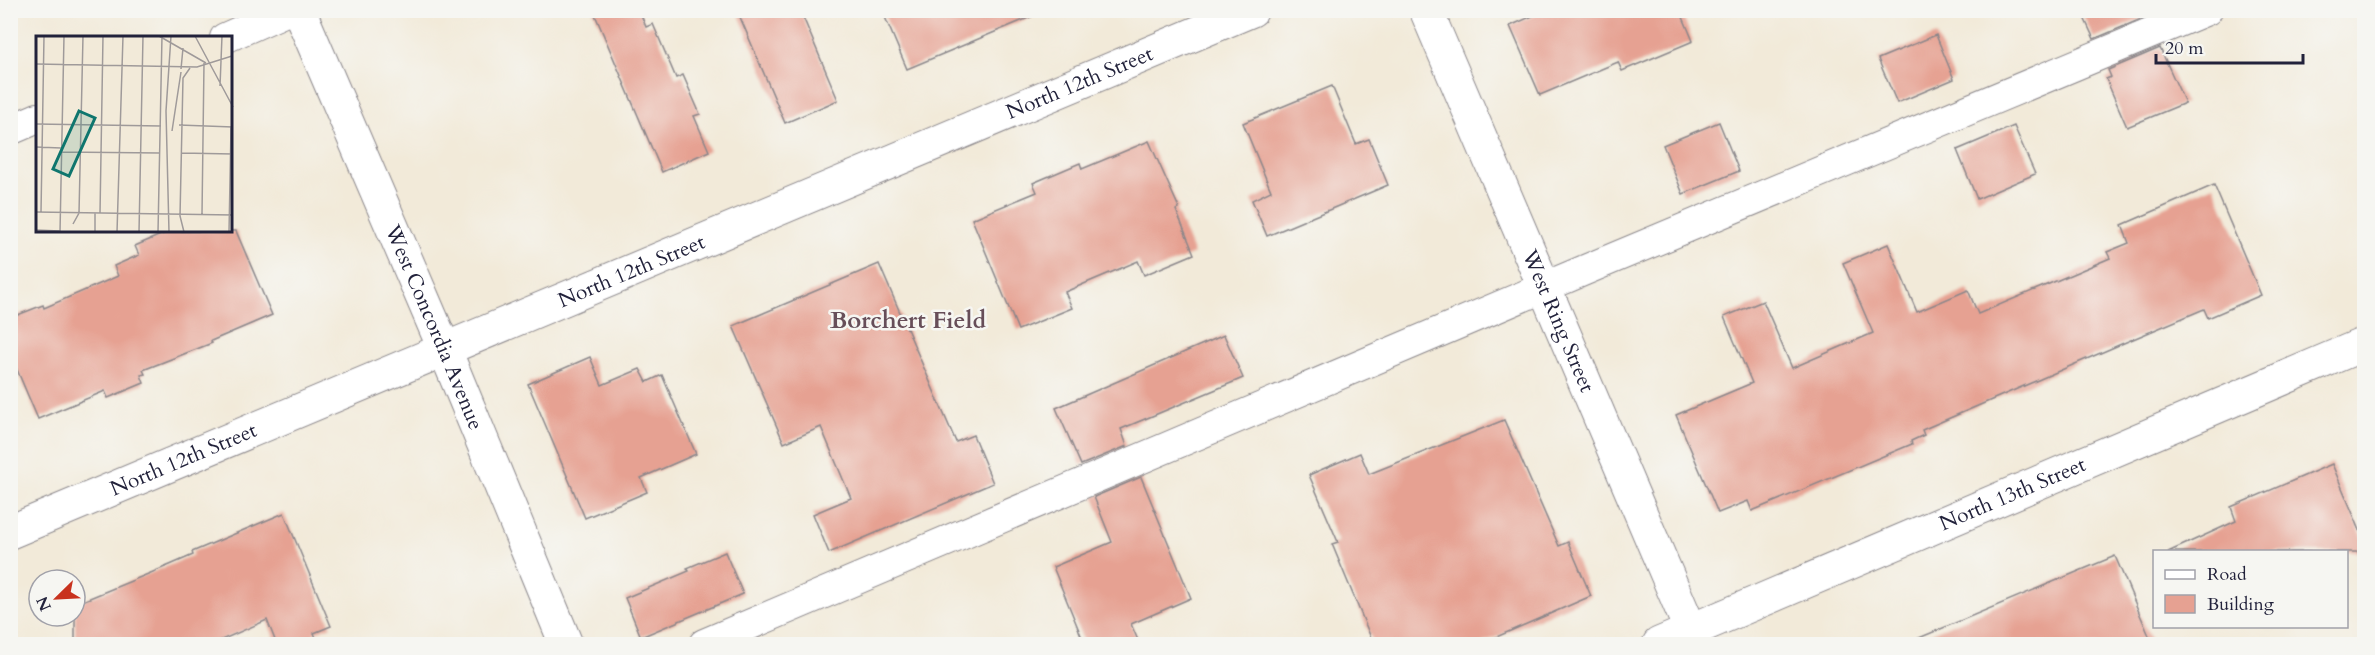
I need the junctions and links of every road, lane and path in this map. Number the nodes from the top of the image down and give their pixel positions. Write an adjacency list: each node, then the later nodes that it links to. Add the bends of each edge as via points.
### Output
1 (288, 10): 6 (lane)
2 (298, 10): 11 (street, West Concordia Avenue)
3 (1252, 10): 11 (street, North 12th Street)
4 (1426, 10): 9 (street, West Ring Street)
5 (2207, 10): 9 (lane)
6 (230, 36)
7 (36, 119): 8 (lane)
8 (10, 130)
9 (1545, 288): 13 (street, West Ring Street); 15 (lane)
10 (2364, 344): 13 (street, North 13th Street)
11 (444, 348): 12 (street, North 12th Street); 14 (street, West Concordia Avenue)
12 (10, 532)
13 (1691, 631): 16 (street, North 13th Street)
14 (566, 645)
15 (704, 645)
16 (1659, 645)

